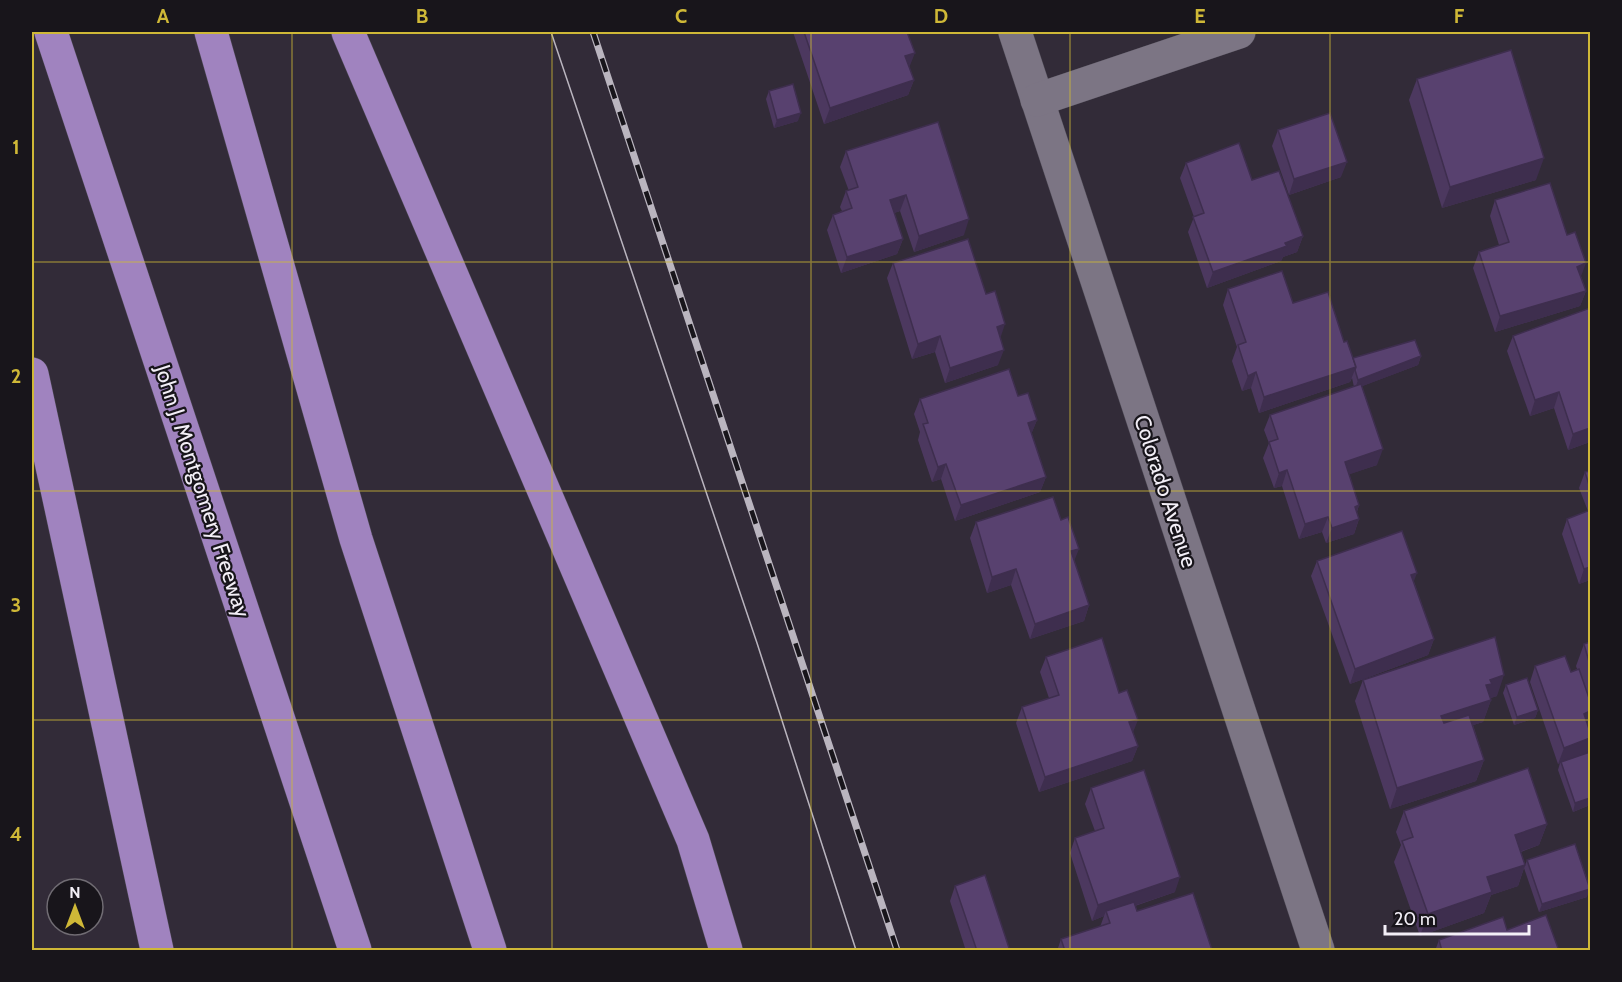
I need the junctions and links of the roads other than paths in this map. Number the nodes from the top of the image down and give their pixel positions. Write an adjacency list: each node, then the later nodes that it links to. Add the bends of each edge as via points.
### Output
1 (51, 32): 9 (highway, John J. Montgomery Freeway)
2 (211, 32): 10 (highway, via 357,539)
3 (348, 32): 11 (highway, via 689,829)
4 (1015, 32): 6 (street, Colorado Avenue)
5 (1239, 32): 6 (street)
6 (1037, 100): 12 (street, Colorado Avenue)
7 (32, 374): 8 (highway)
8 (157, 951)
9 (355, 951)
10 (490, 951)
11 (726, 951)
12 (1318, 951)

